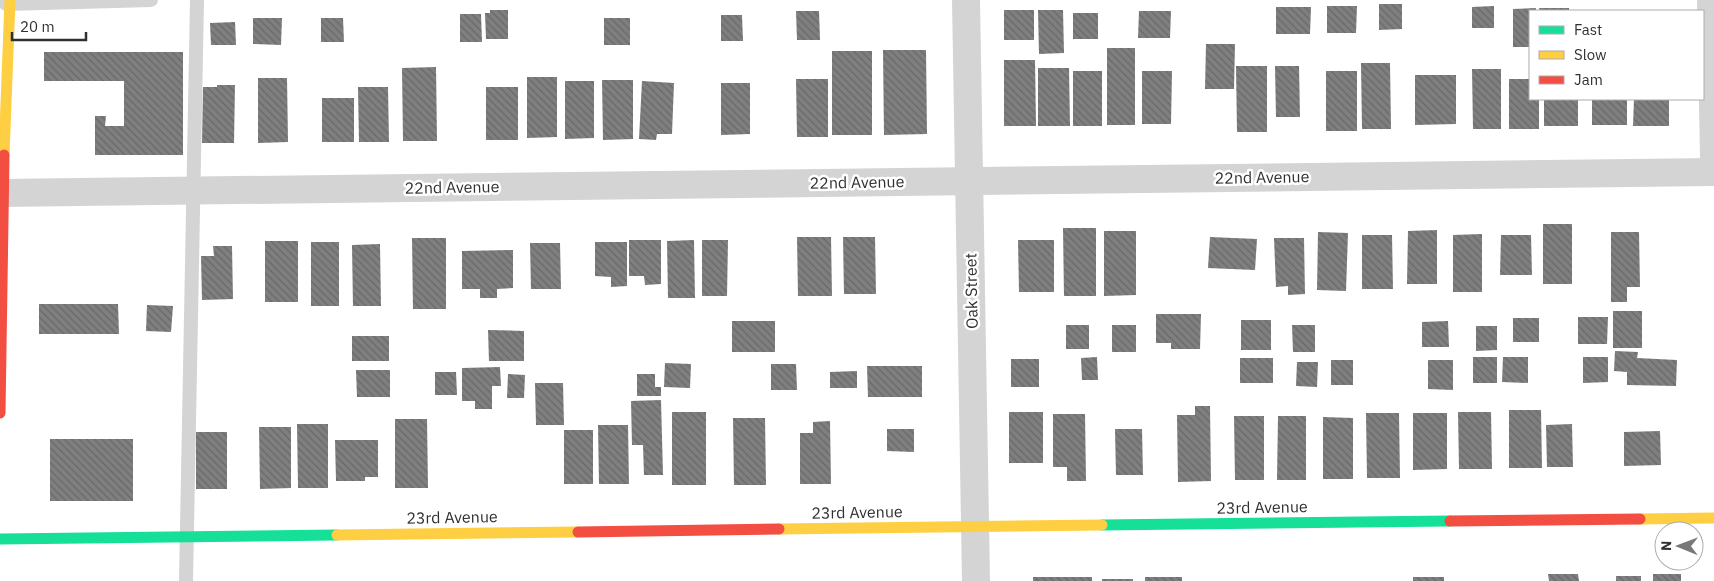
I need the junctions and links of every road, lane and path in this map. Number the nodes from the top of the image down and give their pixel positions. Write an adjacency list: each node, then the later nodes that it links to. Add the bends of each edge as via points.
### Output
1 (150, 0): 5 (lane)
2 (197, 0): 9 (lane)
3 (966, 0): 8 (street, Oak Street)
4 (1711, 0): 6 (street)
5 (6, 3): 10 (street)
6 (1714, 157)
7 (1714, 172): 8 (street, 22nd Avenue)
8 (969, 181): 9 (street, 22nd Avenue); 13 (street, Oak Street)
9 (194, 190): 10 (street, 22nd Avenue); 14 (lane)
10 (1, 193): 11 (street)
11 (0, 413)
12 (1714, 518): 13 (street, 23rd Avenue)
13 (975, 527): 14 (street, 23rd Avenue); 17 (street, Oak Street)
14 (187, 537): 15 (street, 23rd Avenue); 16 (lane)
15 (0, 540)
16 (186, 581)
17 (976, 581)

